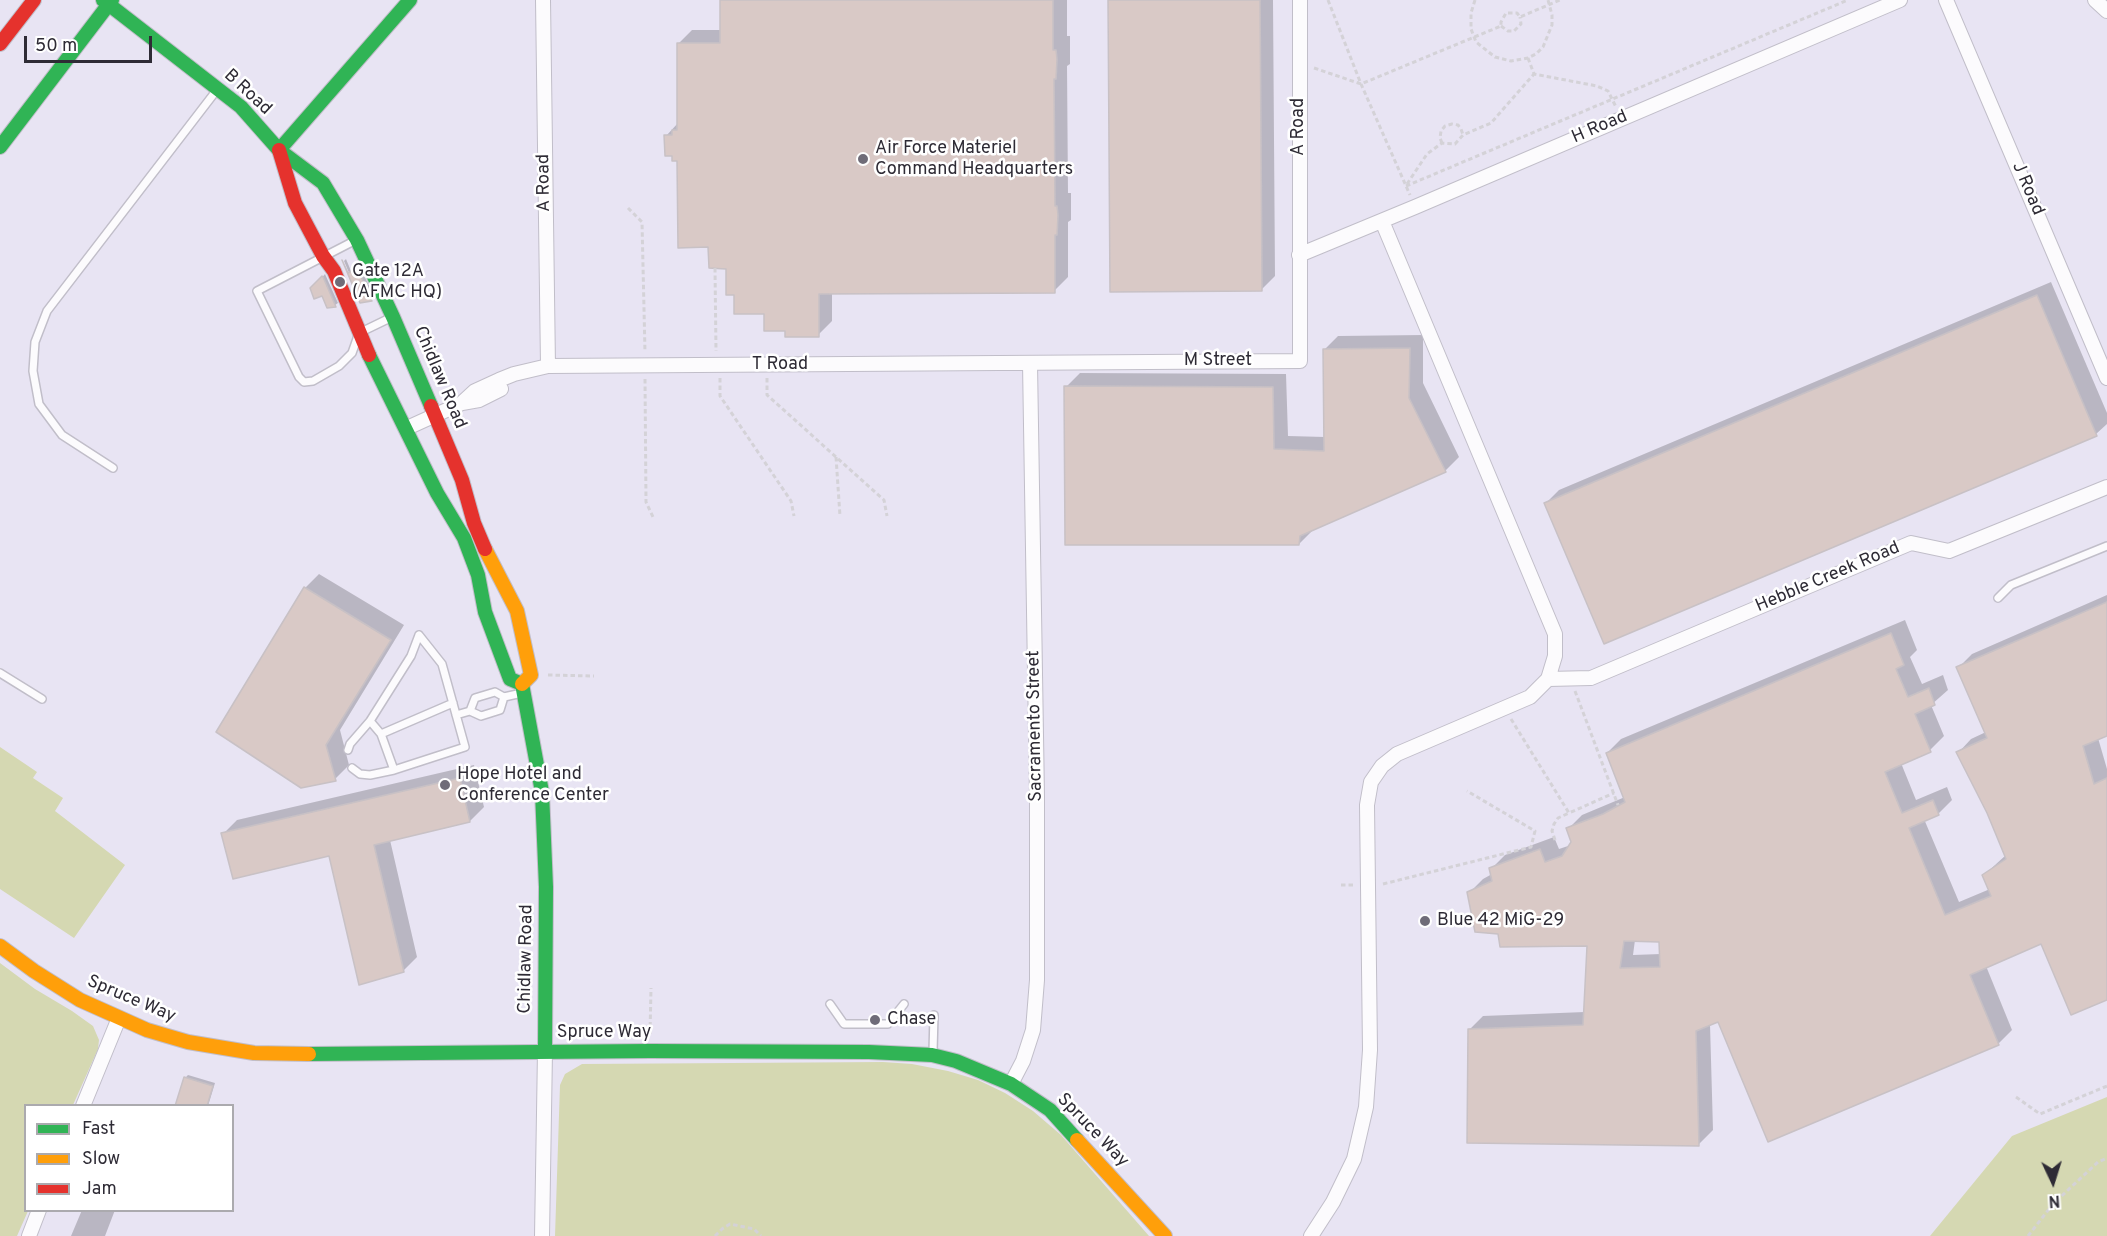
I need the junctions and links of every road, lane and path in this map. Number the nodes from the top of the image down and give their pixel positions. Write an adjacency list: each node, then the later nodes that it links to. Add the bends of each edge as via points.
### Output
1 (33, 0): 18 (street)
2 (410, 0): 29 (street)
3 (543, 0): 42 (street, A Road)
4 (1300, 0): 20 (street, A Road)
5 (1328, 0): 22 (path)
6 (1475, 0): 17 (path, via 1471,21)
7 (1560, 0): 13 (path)
8 (1848, 0): 24 (path)
9 (1900, 0): 25 (street, H Road)
10 (1946, 0): 43 (street, J Road)
11 (2095, 0): 14 (street)
12 (108, 1): 23 (street, B Road); 28 (street)
13 (1549, 2): 15 (path); 19 (path, via 1549,36 1543,47)
14 (2107, 11)
15 (1520, 17): 16 (path, via 1517,13 1506,13); 16 (path, via 1521,24 1514,31)
16 (1502, 26): 17 (path)
17 (1474, 38): 19 (path, via 1495,57 1511,61); 22 (path)
18 (0, 44)
19 (1528, 58): 21 (path)
20 (1298, 63): 22 (path); 34 (street, A Road)
21 (1534, 74): 24 (path, via 1597,86); 26 (path, via 1491,123)
22 (1361, 84): 30 (path)
23 (218, 89): 29 (street, B Road, via 241,107); 47 (lane, via 47,311 35,342 33,371 39,405 62,435)
24 (1612, 98): 25 (path); 30 (path)
25 (1621, 119): 31 (street, H Road)
26 (1463, 135): 27 (path, via 1455,144); 27 (path, via 1458,125 1445,126 1441,131)
27 (1442, 143): 30 (path, via 1427,154)
28 (0, 147)
29 (279, 150): 33 (street, Chidlaw Road, via 323,183); 35 (street, via 295,204)
30 (1406, 186): 31 (path)
31 (1415, 207): 32 (street, H Road)
32 (1382, 221): 34 (street, H Road); 56 (street, via 1555,634 1555,656)
33 (357, 240): 35 (lane); 37 (street, Chidlaw Road)
34 (1299, 255): 39 (street, M Street, via 1300,361)
35 (323, 256): 38 (street, via 325,274 343,314); 38 (lane, via 257,291 298,377 304,382 313,381 339,366 352,353)
36 (715, 268): 40 (path)
37 (393, 317): 38 (lane); 44 (street, Chidlaw Road)
38 (359, 333): 45 (street)
39 (1030, 363): 41 (street, T Road); 85 (street, Sacramento Street, via 1037,980 1033,1030)
40 (718, 365): 41 (street, T Road); 42 (street, T Road); 49 (path, via 720,396 791,501)
41 (767, 365): 46 (path, via 767,395)
42 (548, 366): 44 (street, T Road, via 531,371 487,396)
43 (2107, 378)
44 (436, 415): 45 (street, T Road); 57 (street, Chidlaw Road, via 481,540 517,611 531,675)
45 (406, 428): 57 (street, via 464,538 510,679)
46 (836, 457): 50 (path); 51 (path, via 884,500)
47 (113, 468)
48 (2107, 486): 55 (street, Hebble Creek Road, via 1949,551 1911,543 1591,678)
49 (794, 516)
50 (840, 516)
51 (887, 516)
52 (2107, 546): 53 (lane, via 2011,585)
53 (1998, 598)
54 (0, 673): 59 (lane)
55 (1570, 678): 56 (street, Hebble Creek Road); 70 (path)
56 (1548, 679): 61 (street, via 1530,697)
57 (523, 688): 58 (lane); 82 (street, Chidlaw Road, via 542,792)
58 (504, 697): 62 (lane, via 495,692 475,698); 62 (lane, via 500,710 481,716)
59 (42, 699)
60 (453, 703): 63 (lane); 64 (lane, via 442,664 419,635 411,656); 65 (lane)
61 (1504, 708): 72 (path); 74 (street, via 1397,754 1382,766 1371,782 1367,805)
62 (470, 711): 63 (lane)
63 (456, 716): 68 (lane, via 465,747)
64 (370, 721): 65 (lane); 66 (lane)
65 (381, 734): 68 (lane)
66 (348, 750)
67 (352, 768): 68 (lane, via 370,775)
68 (394, 770)
69 (1467, 791): 74 (path, via 1535,831 1531,847 1383,884)
70 (1614, 794): 71 (path); 72 (path)
71 (1618, 805)
72 (1569, 813): 73 (path, via 1554,824)
73 (1555, 840)
74 (1368, 884): 75 (path); 96 (street, via 1370,1050 1366,1107 1354,1159)
75 (1341, 885)
76 (0, 946): 81 (street, Spruce Way, via 80,1000)
77 (651, 988): 83 (path)
78 (830, 1004): 79 (lane, via 844,1024 888,1024)
79 (904, 1004)
80 (934, 1015): 84 (lane)
81 (119, 1018): 82 (street, Spruce Way, via 188,1042 254,1053); 88 (street)
82 (545, 1051): 83 (street, Spruce Way); 92 (street, Chidlaw Road)
83 (650, 1051): 84 (street, Spruce Way)
84 (933, 1055): 85 (street, Spruce Way)
85 (1011, 1084): 95 (street, Spruce Way, via 1050,1110)
86 (2107, 1086): 87 (path, via 2040,1114)
87 (2016, 1097)
88 (83, 1104)
89 (2107, 1158): 97 (path, via 2053,1204)
90 (38, 1212): 91 (street)
91 (29, 1236)
92 (542, 1236)
93 (715, 1236): 94 (path, via 730,1224 754,1229)
94 (760, 1236)
95 (1165, 1236)
96 (1311, 1236)
97 (2028, 1236)

